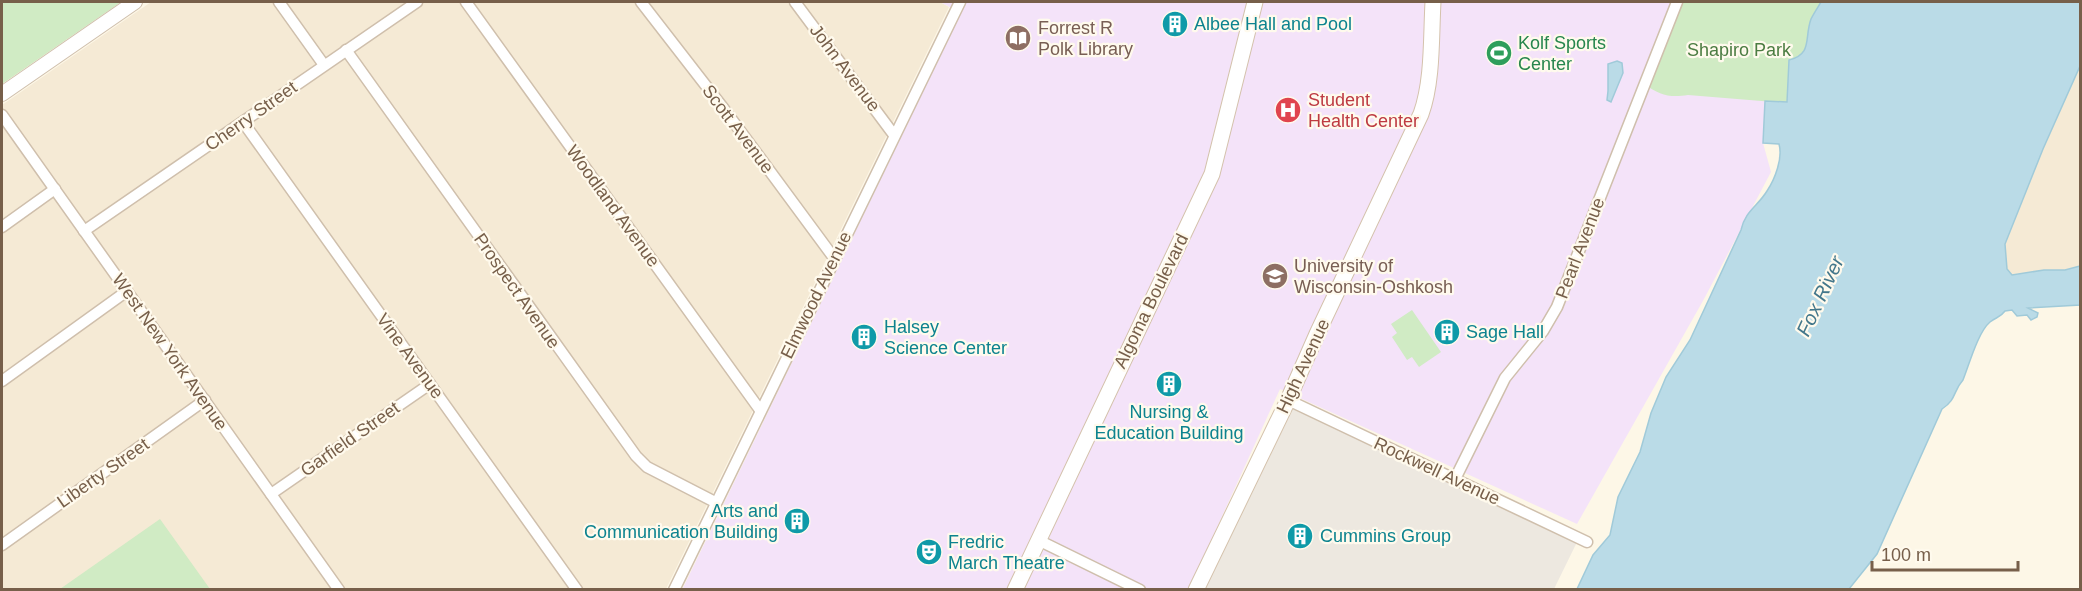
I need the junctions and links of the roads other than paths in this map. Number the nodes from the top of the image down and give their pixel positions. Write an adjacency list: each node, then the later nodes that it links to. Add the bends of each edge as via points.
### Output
1 (135, 2): 13 (street)
2 (279, 2): 12 (street)
3 (417, 2): 11 (street, Cherry Street)
4 (466, 2): 26 (street, Woodland Avenue)
5 (642, 2): 20 (street, Scott Avenue)
6 (795, 2): 16 (street, John Avenue)
7 (960, 2): 16 (street, Elmwood Avenue)
8 (1256, 2): 30 (main road, Algoma Boulevard, via 1212,174)
9 (1433, 2): 25 (main road, High Avenue, via 1426,101)
10 (1677, 2): 27 (street, Pearl Avenue, via 1557,307 1505,378)
11 (346, 50): 12 (street, Cherry Street); 29 (street, Prospect Avenue, via 636,456 647,467)
12 (324, 65): 15 (street, Cherry Street)
13 (2, 94)
14 (2, 115): 17 (street, West New York Avenue)
15 (243, 122): 19 (street, Cherry Street); 23 (street, Vine Avenue)
16 (894, 135): 20 (street, Elmwood Avenue)
17 (55, 189): 18 (street); 19 (street, West New York Avenue)
18 (2, 227)
19 (84, 231): 21 (street, West New York Avenue)
20 (834, 258): 26 (street, Elmwood Avenue)
21 (127, 291): 22 (street); 24 (street, West New York Avenue)
22 (2, 381)
23 (430, 384): 28 (street, Garfield Street); 34 (street, Vine Avenue)
24 (205, 400): 28 (street, West New York Avenue); 32 (street, Liberty Street)
25 (1288, 400): 27 (street, Rockwell Avenue); 38 (main road, High Avenue)
26 (760, 410): 29 (street, Elmwood Avenue)
27 (1455, 479): 31 (street, Rockwell Avenue)
28 (271, 494): 33 (street, West New York Avenue)
29 (715, 502): 35 (street, Elmwood Avenue)
30 (1038, 540): 36 (main road, Algoma Boulevard); 37 (street)
31 (1587, 542)
32 (2, 545)
33 (339, 590)
34 (577, 590)
35 (674, 590)
36 (1015, 590)
37 (1140, 590)
38 (1196, 590)

